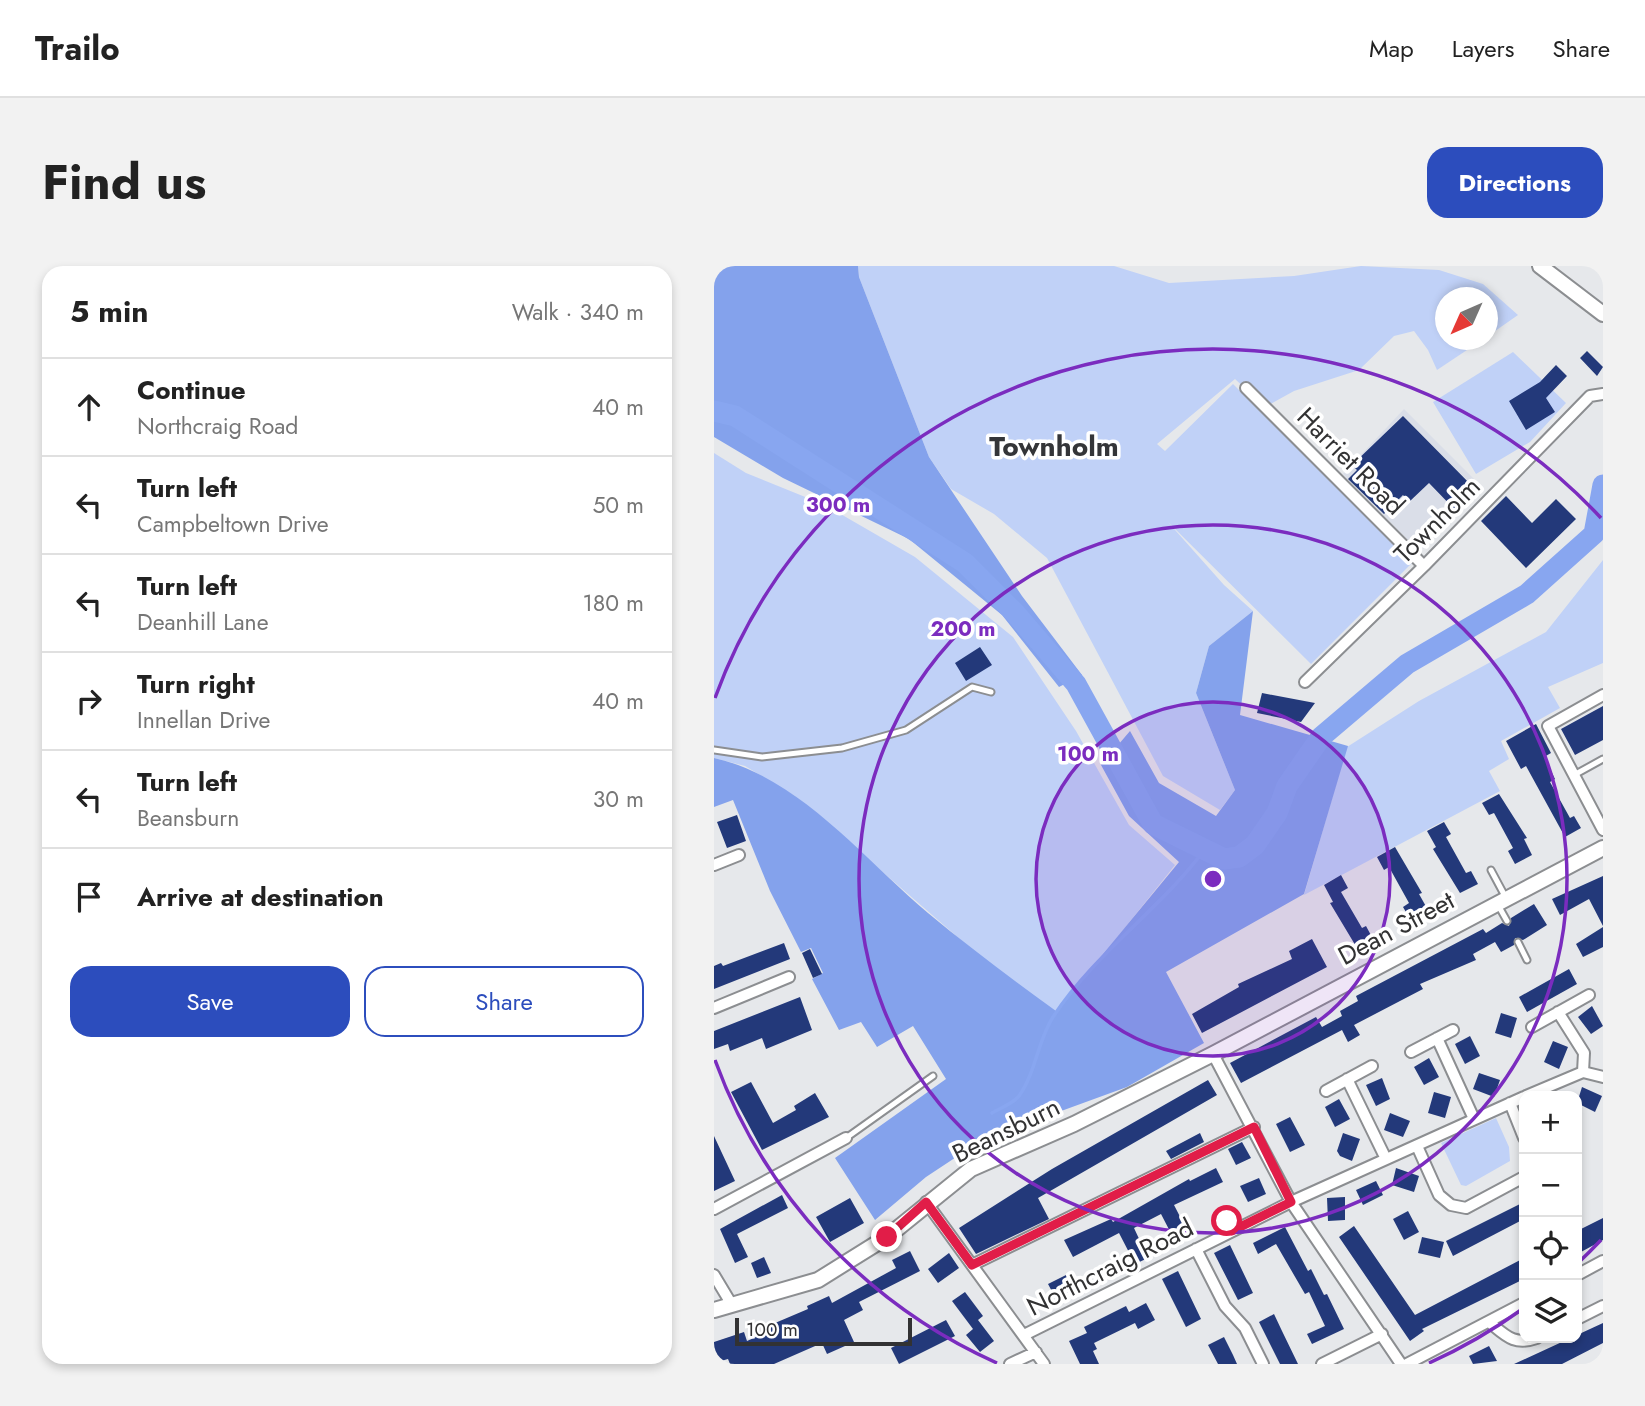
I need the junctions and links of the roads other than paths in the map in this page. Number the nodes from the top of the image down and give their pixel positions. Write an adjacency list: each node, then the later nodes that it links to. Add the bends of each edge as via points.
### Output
1 (1540, 266): 2 (main road)
2 (1603, 314)
3 (1246, 388): 5 (street, Harriet Road)
4 (1603, 394): 5 (street, Townholm, via 1590,396)
5 (1424, 566): 6 (street, Townholm)
6 (1305, 682)
7 (991, 692): 9 (lane, via 972,687 906,730 842,748 762,757)
8 (1603, 695): 11 (street, via 1548,726)
9 (714, 750)
10 (1603, 759): 11 (lane)
11 (1574, 775): 12 (street)
12 (1603, 831)
13 (1603, 848): 17 (main road, Dean Street)
14 (739, 855): 15 (street)
15 (714, 865)
16 (1491, 870): 17 (lane)
17 (1501, 900): 18 (lane); 29 (main road, Dean Street)
18 (1507, 921)
19 (1518, 942): 20 (lane)
20 (1527, 960)
21 (789, 977): 23 (street)
22 (1589, 995): 24 (street)
23 (714, 1008)
24 (1558, 1012): 25 (street); 31 (street, via 1584,1053)
25 (1532, 1027)
26 (1453, 1030): 27 (street)
27 (1437, 1038): 28 (street); 39 (street)
28 (1410, 1052)
29 (1213, 1054): 41 (street); 46 (main road, Beansburn, via 1074,1124 971,1168)
30 (1372, 1066): 34 (street)
31 (1583, 1072): 33 (street); 36 (street, Northcraig Road)
32 (933, 1076): 42 (lane)
33 (1603, 1077)
34 (1347, 1079): 35 (street); 44 (street)
35 (1326, 1091)
36 (1539, 1091)
37 (1519, 1099): 38 (street, Northcraig Road)
38 (1510, 1103): 39 (street, Northcraig Road); 40 (street)
39 (1474, 1119): 43 (street, Northcraig Road)
40 (1519, 1126)
41 (1254, 1127): 47 (street); 51 (street)
42 (846, 1138): 48 (street)
43 (1417, 1146): 44 (street, Northcraig Road); 45 (street, via 1439,1195 1451,1205 1466,1208)
44 (1386, 1159): 47 (street, Northcraig Road)
45 (1519, 1180)
46 (926, 1202): 51 (street); 54 (main road, Beansburn, via 887,1237 818,1280)
47 (1291, 1202): 49 (street, Northcraig Road, via 1229,1226); 60 (street)
48 (714, 1209)
49 (1196, 1250): 61 (street, Northcraig Road, via 1100,1292); 66 (street, via 1225,1306 1245,1328)
50 (1603, 1261): 52 (street)
51 (972, 1265): 61 (street)
52 (1582, 1272)
53 (714, 1275): 54 (street)
54 (732, 1305): 57 (main road, Beansburn)
55 (1519, 1306): 59 (street)
56 (1603, 1306): 58 (street)
57 (714, 1310)
58 (1582, 1316)
59 (1489, 1322): 62 (street, via 1511,1341); 69 (street)
60 (1382, 1334): 67 (street); 68 (street)
61 (1024, 1335): 63 (street)
62 (1519, 1342)
63 (1035, 1352): 64 (street); 65 (street)
64 (1010, 1364)
65 (1044, 1364)
66 (1264, 1364)
67 (1322, 1364)
68 (1401, 1364)
69 (1407, 1364)

